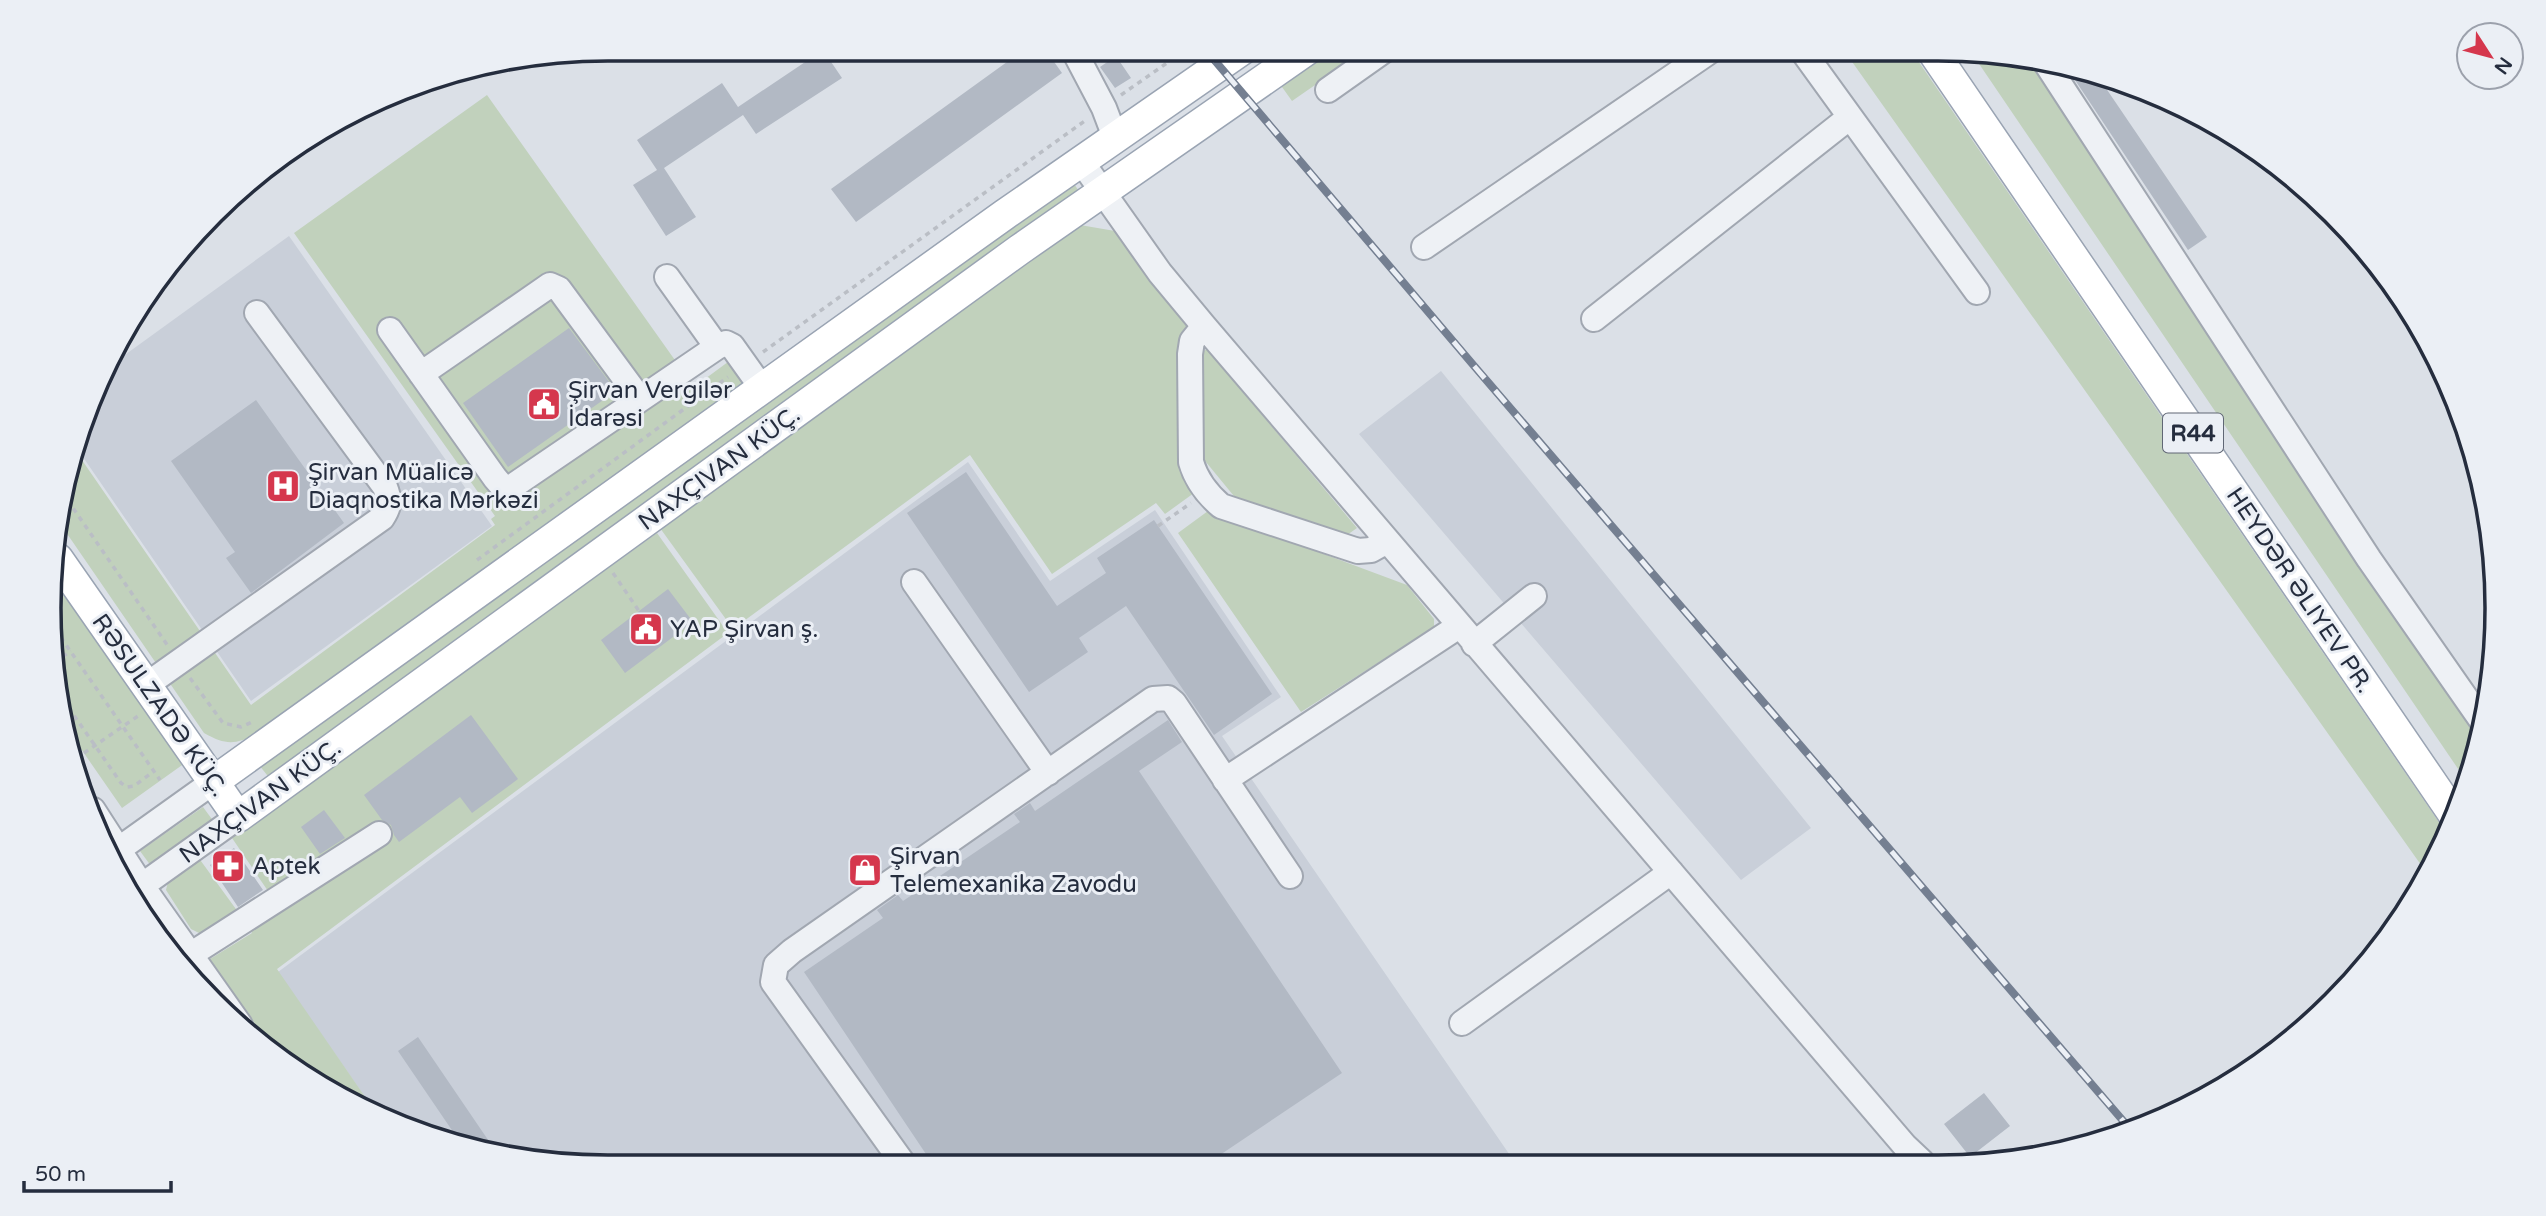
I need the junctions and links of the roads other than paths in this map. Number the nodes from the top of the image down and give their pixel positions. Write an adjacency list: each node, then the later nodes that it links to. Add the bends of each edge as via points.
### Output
1 (1079, 61): 12 (street)
2 (1226, 61): 12 (main road)
3 (1291, 61): 14 (main road)
4 (1369, 61): 10 (street)
5 (1695, 61): 15 (street)
6 (1810, 61): 11 (street)
7 (1939, 61): 37 (main road, HEYDƏR ƏLIYEV PR. / R44)
8 (1962, 62): 36 (main road, HEYDƏR ƏLIYEV PR. / R44)
9 (2053, 74): 32 (street, via 2361,547)
10 (1328, 90)
11 (1850, 117): 17 (street); 19 (street)
12 (1115, 137): 13 (main road)
13 (1081, 161): 14 (street); 24 (main road)
14 (1101, 192): 20 (street); 38 (main road)
15 (1424, 247)
16 (667, 277): 22 (street)
17 (1977, 292)
18 (257, 313): 31 (street, via 386,487 388,509 382,518)
19 (1594, 319)
20 (1204, 326): 26 (street); 26 (street, via 1189,354 1191,462 1207,491 1221,506 1358,551)
21 (390, 330): 23 (street)
22 (717, 347): 24 (street, via 732,346); 25 (street)
23 (421, 374): 25 (street, via 495,478 510,488); 25 (street, via 550,285 559,289)
24 (762, 388): 35 (main road)
25 (640, 400)
26 (1387, 541): 30 (street)
27 (63, 565): 31 (main road, RƏSULZADƏ KÜÇ.)
28 (914, 582): 33 (street)
29 (1534, 596): 30 (street)
30 (1467, 635): 34 (street); 41 (street)
31 (145, 686): 35 (main road, RƏSULZADƏ KÜÇ.)
32 (2475, 711)
33 (1048, 773): 34 (street, via 1153,699 1168,698); 48 (street, via 776,965 773,982)
34 (1225, 780): 42 (street)
35 (213, 782): 38 (main road, RƏSULZADƏ KÜÇ.); 40 (street)
36 (2454, 788)
37 (2448, 806)
38 (238, 817): 43 (street)
39 (379, 834): 45 (street)
40 (118, 850)
41 (1671, 872): 47 (street); 49 (street)
42 (1290, 876)
43 (139, 888)
44 (144, 897): 45 (street)
45 (190, 955): 46 (street)
46 (197, 968)
47 (1462, 1023)
48 (897, 1155)
49 (1915, 1155)

